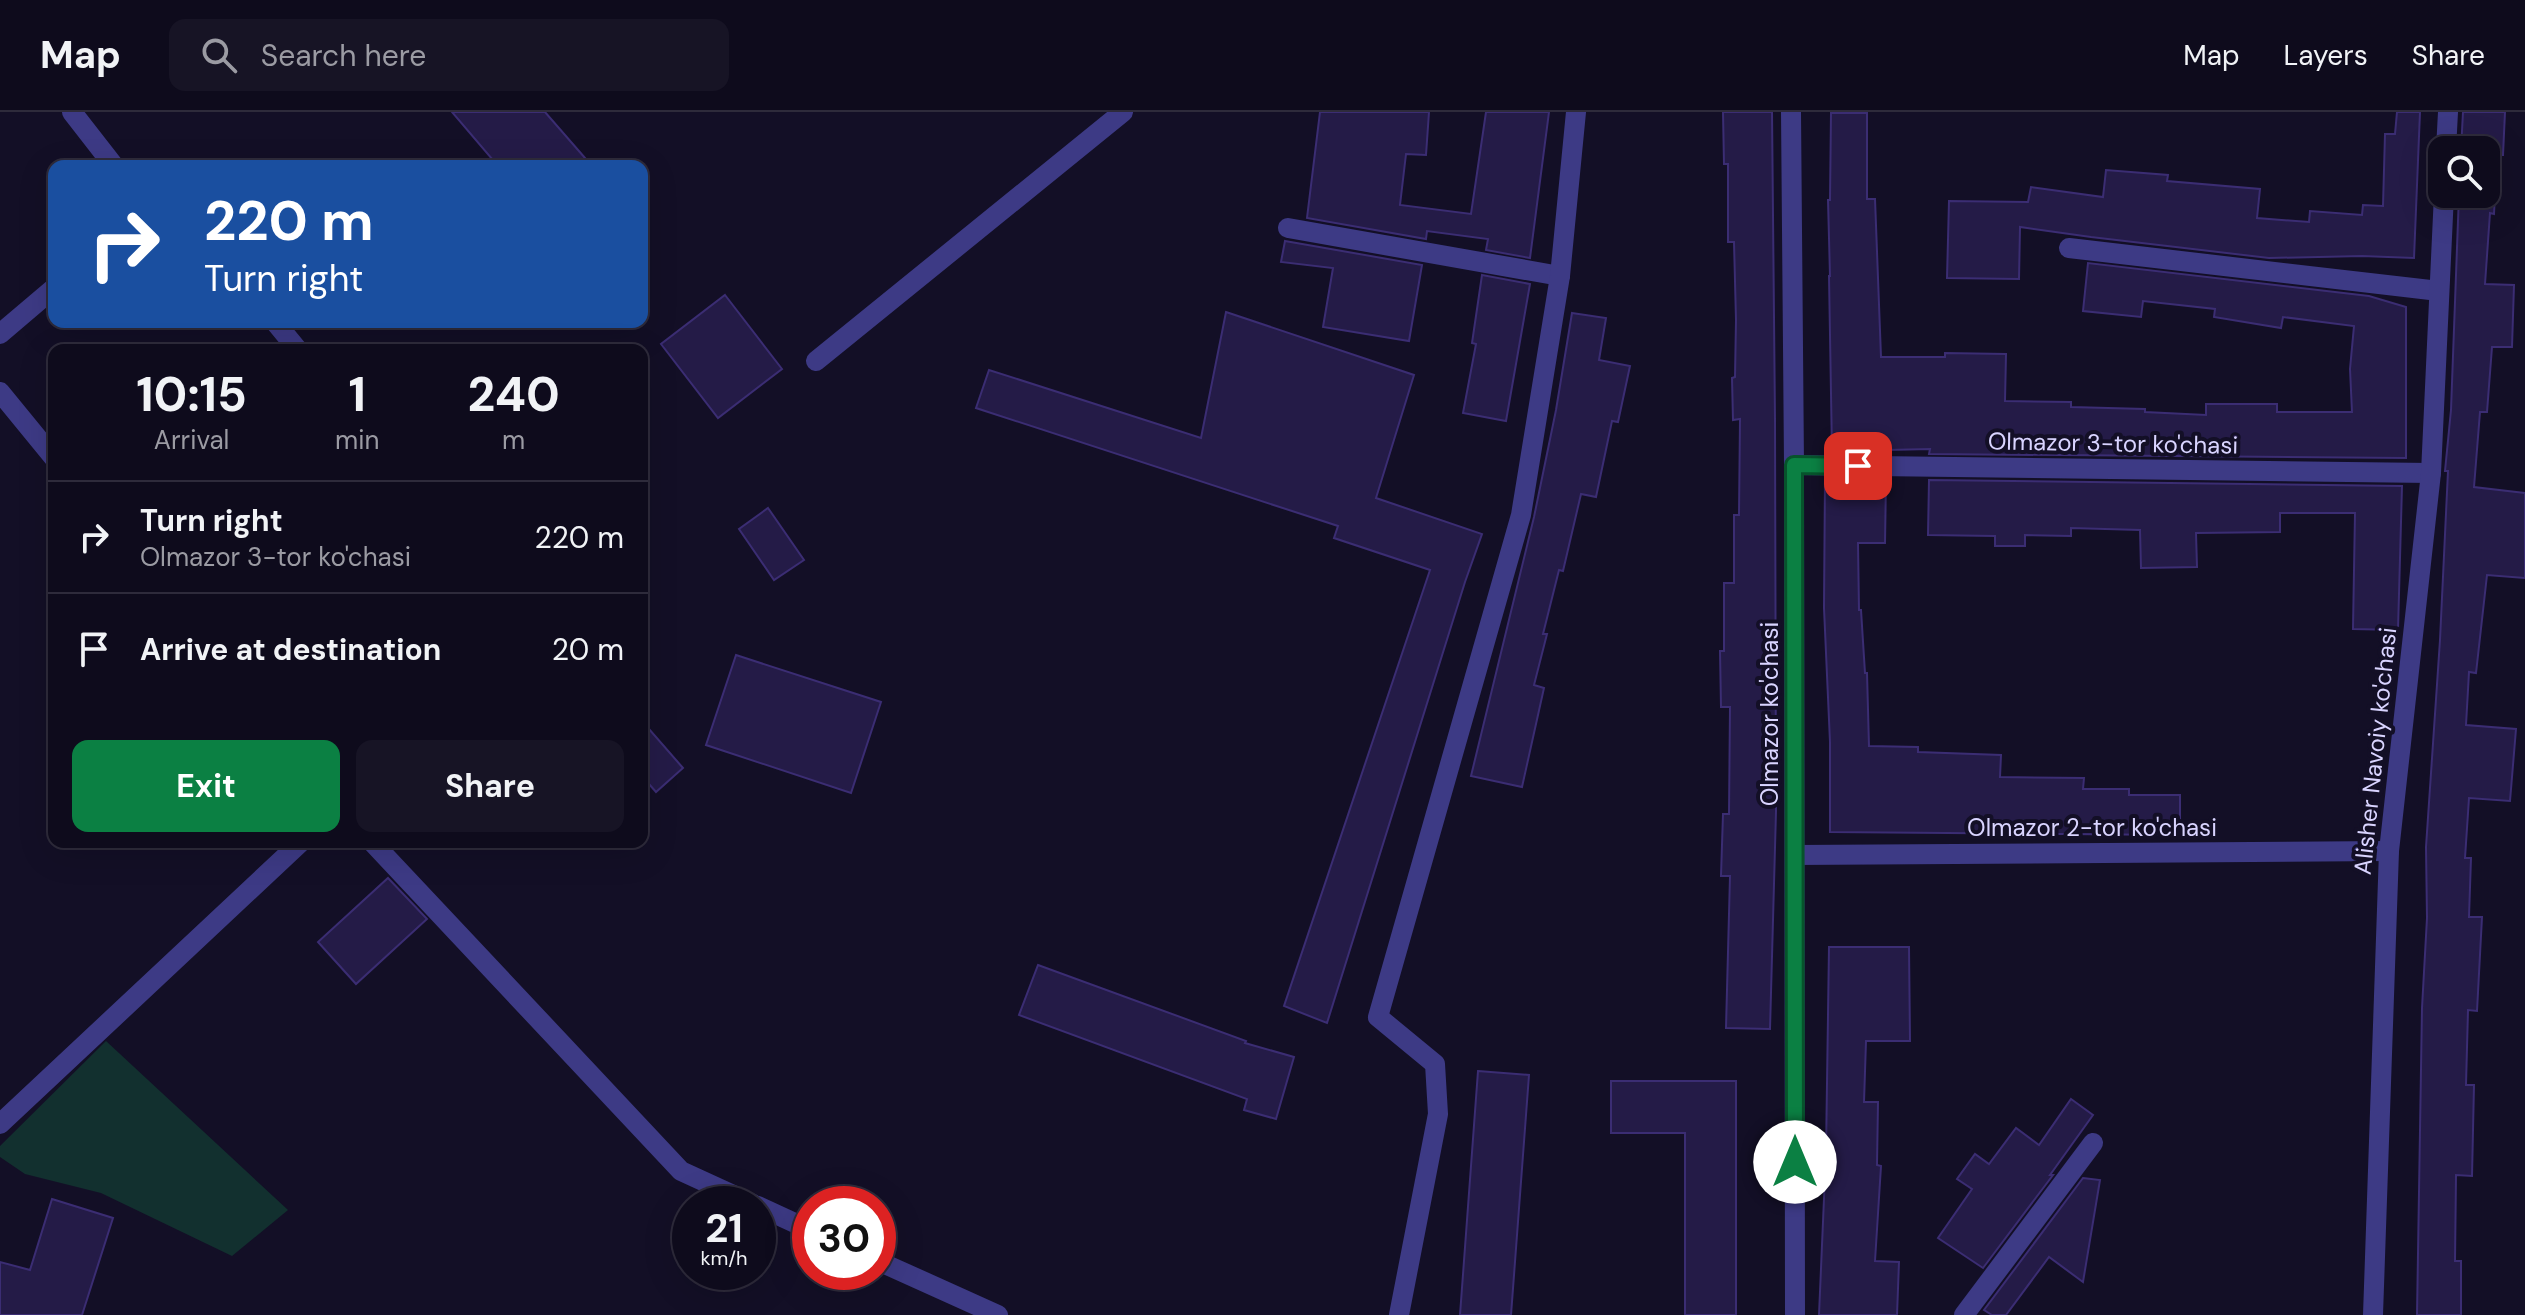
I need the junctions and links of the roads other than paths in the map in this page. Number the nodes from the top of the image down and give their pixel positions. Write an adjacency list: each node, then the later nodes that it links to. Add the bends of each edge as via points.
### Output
1 (72, 112): 7 (street)
2 (1123, 112): 17 (street)
3 (1576, 112): 11 (street)
4 (1791, 112): 20 (street, Olmazor ko'chasi)
5 (2448, 112): 6 (street)
6 (2447, 136)
7 (109, 160)
8 (2443, 208): 12 (street, Alisher Navoiy ko'chasi)
9 (1288, 228): 11 (street)
10 (2069, 248): 12 (street)
11 (1560, 276): 31 (street, via 1521,515 1378,1017 1435,1064 1438,1114)
12 (2439, 291): 21 (street, Alisher Navoiy ko'chasi)
13 (48, 293): 15 (street)
14 (280, 328): 16 (street)
15 (0, 334)
16 (293, 344)
17 (816, 361)
18 (0, 392): 19 (street)
19 (48, 451)
20 (1794, 465): 21 (street, Olmazor 3-tor ko'chasi); 25 (street, Olmazor ko'chasi)
21 (2431, 473): 24 (street, Alisher Navoiy ko'chasi)
22 (295, 848): 26 (street)
23 (378, 848): 28 (street, via 681,1171)
24 (2389, 851): 25 (street, Olmazor 2-tor ko'chasi); 34 (street, Alisher Navoiy ko'chasi)
25 (1795, 855): 32 (street, Olmazor ko'chasi)
26 (0, 1124)
27 (2093, 1143): 33 (street)
28 (714, 1186)
29 (896, 1269): 30 (street)
30 (998, 1315)
31 (1399, 1315)
32 (1795, 1315)
33 (1964, 1315)
34 (2373, 1315)

